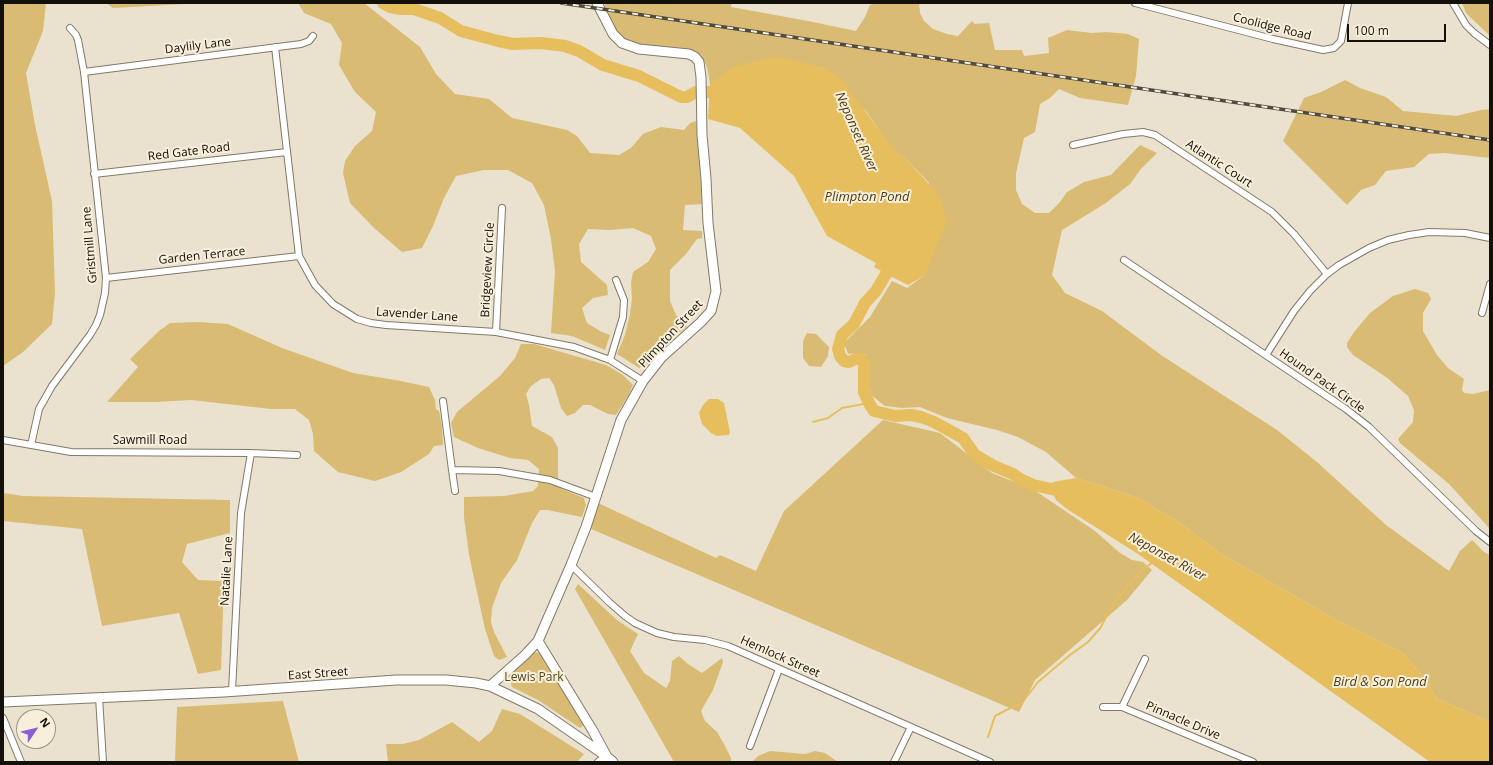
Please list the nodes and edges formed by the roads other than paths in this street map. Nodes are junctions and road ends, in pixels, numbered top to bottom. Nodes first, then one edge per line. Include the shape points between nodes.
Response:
1 (597, 3) edge
2 (1135, 3) edge
3 (1348, 3) edge
4 (1453, 3) edge
5 (70, 28) dead end
6 (312, 36) dead end
7 (1490, 45) edge
8 (274, 47) junction
9 (84, 72) junction
10 (1073, 145) dead end
11 (287, 152) junction
12 (94, 174) junction
13 (502, 208) dead end
14 (1490, 238) edge
15 (299, 256) junction
16 (1124, 260) dead end
17 (1327, 274) junction
18 (106, 278) junction
19 (616, 280) dead end
20 (1490, 284) edge
21 (1482, 313) dead end
22 (496, 332) junction
23 (1266, 355) junction
24 (610, 360) junction
25 (644, 381) junction
26 (443, 401) dead end
27 (3, 440) edge
28 (31, 444) junction
29 (251, 452) junction
30 (297, 455) dead end
31 (452, 470) junction
32 (455, 491) dead end
33 (596, 497) junction
34 (1490, 542) edge
35 (571, 564) junction
36 (538, 641) junction
37 (1146, 659) dead end
38 (779, 669) junction
39 (490, 686) junction
40 (232, 691) junction
41 (99, 698) junction
42 (3, 702) edge
43 (1103, 707) dead end
44 (1122, 707) junction
45 (3, 718) edge
46 (911, 727) junction
47 (750, 746) dead end
48 (609, 759) edge
49 (21, 762) edge
50 (103, 762) edge
51 (598, 762) edge
52 (894, 762) edge
53 (990, 762) edge
54 (1253, 762) edge

1 - 25 street, Plimpton Street via 612,34 622,43 639,49 689,54 699,62 700,69 715,301 711,312 661,358
2 - 3 street, Coolidge Road via 1323,50 1334,48 1342,41
4 - 7 street via 1466,25
5 - 9 street, Gristmill Lane via 78,40
6 - 8 street, Daylily Lane via 309,41 301,44
8 - 9 street, Daylily Lane
8 - 11 street, Lavender Lane
9 - 12 street, Gristmill Lane
10 - 17 street, Atlantic Court via 1123,134 1143,132 1155,135 1272,212
11 - 12 street, Red Gate Road
11 - 15 street, Lavender Lane
12 - 18 street, Gristmill Lane
13 - 22 street, Bridgeview Circle
14 - 17 street via 1447,232 1409,235 1369,248
15 - 18 street, Garden Terrace
15 - 22 street, Lavender Lane via 315,285 324,295 357,319 386,325
16 - 23 street, Hound Pack Circle
17 - 23 street via 1294,311
18 - 28 street, Gristmill Lane via 100,315 90,335 46,397 36,420
19 - 24 street via 624,300 623,317
20 - 21 street
22 - 24 street, Lavender Lane via 574,347
23 - 34 street, Hound Pack Circle via 1357,417
24 - 25 street, Lavender Lane
25 - 33 street, Plimpton Street via 621,420
26 - 31 street
27 - 28 street, Sawmill Road
28 - 29 street, Sawmill Road via 71,452
29 - 30 street, Sawmill Road
29 - 40 street, Natalie Lane via 241,514
31 - 32 street
31 - 33 street via 499,471 546,480
33 - 35 street, Plimpton Street
35 - 36 street, Plimpton Street
35 - 38 street, Hemlock Street via 610,603 635,623 657,633 728,646
36 - 39 street, Plimpton Street
36 - 48 street
37 - 44 street
38 - 46 street, Hemlock Street
38 - 47 street
39 - 40 street, East Street via 446,680 396,680
39 - 48 street, East Street via 538,709
40 - 41 street, East Street
41 - 42 street, East Street
41 - 50 street
43 - 44 street, Pinnacle Drive
44 - 54 street, Pinnacle Drive
45 - 49 street
46 - 52 street
46 - 53 street, Hemlock Street
48 - 51 street

